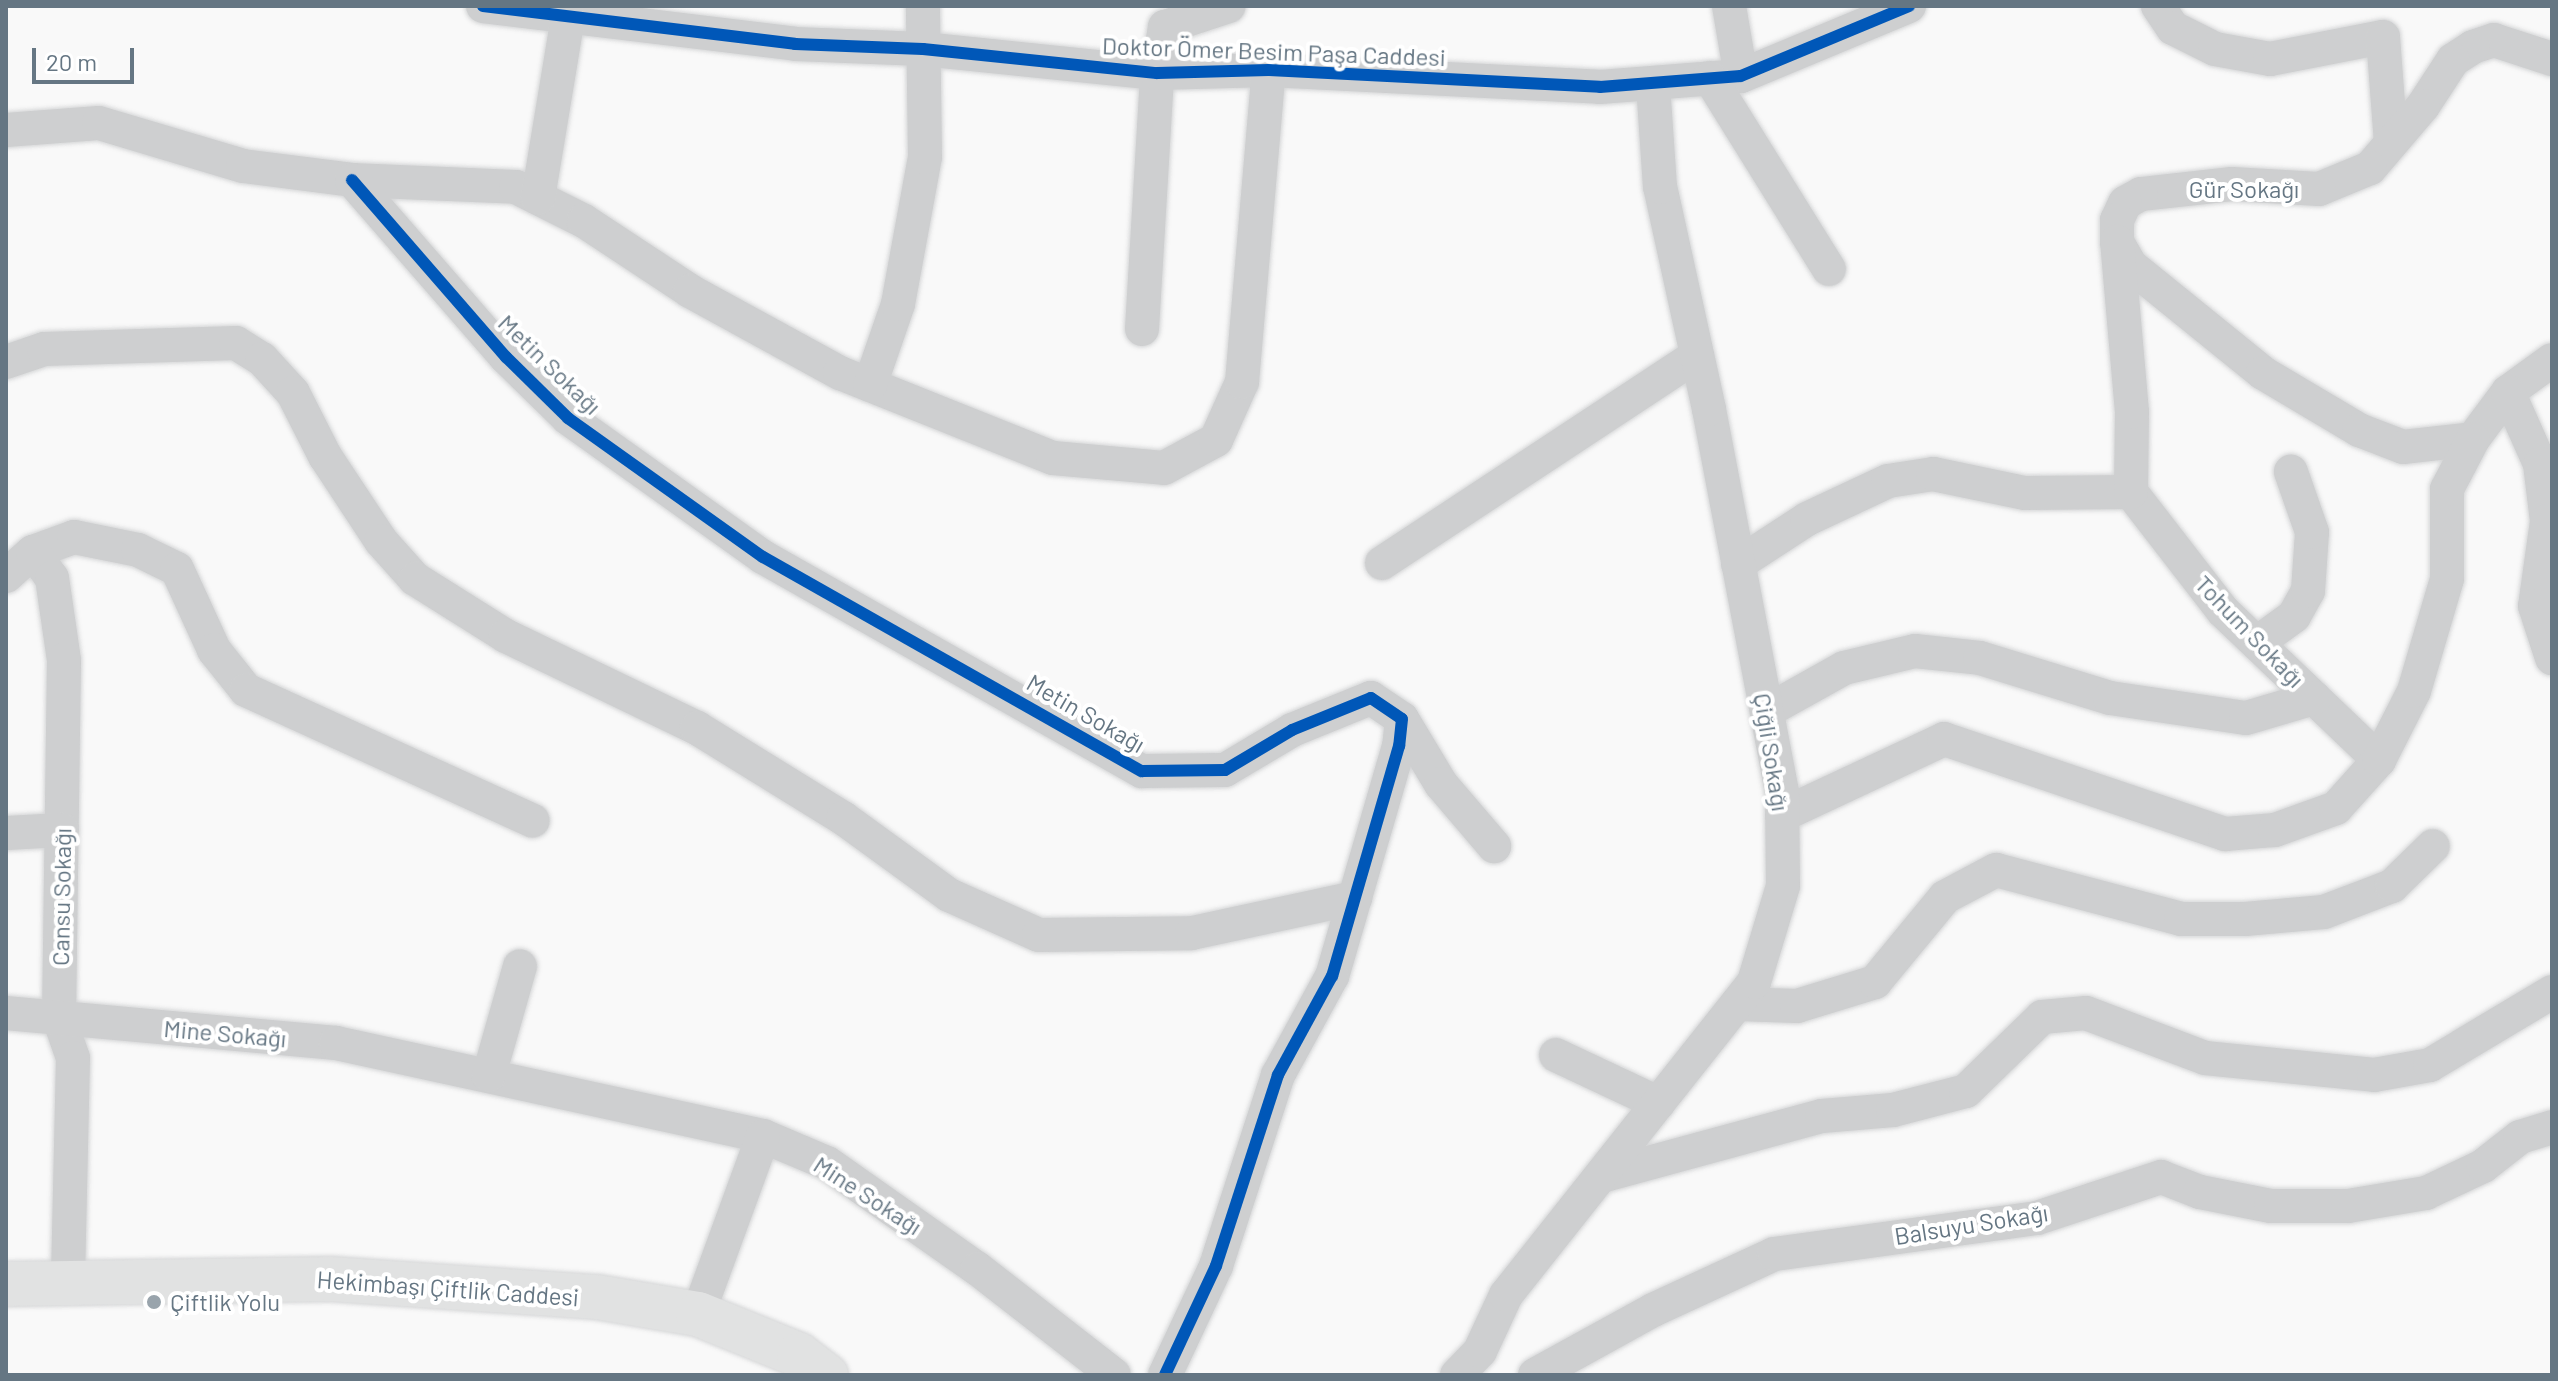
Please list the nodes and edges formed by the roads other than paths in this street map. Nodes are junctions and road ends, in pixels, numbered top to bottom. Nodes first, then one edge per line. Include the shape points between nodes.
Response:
1 (483, 6) edge
2 (923, 6) edge
3 (1229, 6) edge
4 (1729, 6) edge
5 (1909, 6) edge
6 (555, 12) edge
7 (1166, 16) edge
8 (2166, 17) edge
9 (923, 49) junction
10 (2552, 59) edge
11 (1269, 70) junction
12 (1157, 73) junction
13 (1726, 77) junction
14 (1653, 83) junction
15 (6, 130) edge
16 (2391, 143) junction
17 (352, 180) junction
18 (538, 198) junction
19 (2117, 242) junction
20 (1829, 269) dead end
21 (1142, 329) dead end
22 (1697, 355) junction
23 (2552, 360) edge
24 (6, 362) edge
25 (870, 385) junction
26 (2508, 392) junction
27 (2473, 439) junction
28 (2291, 472) dead end
29 (2131, 492) junction
30 (33, 552) junction
31 (1382, 563) dead end
32 (1738, 564) junction
33 (6, 576) edge
34 (2257, 643) junction
35 (2552, 658) edge
36 (2314, 698) junction
37 (1767, 711) junction
38 (1402, 719) junction
39 (2379, 760) junction
40 (1782, 815) junction
41 (533, 821) dead end
42 (62, 830) junction
43 (6, 833) edge
44 (1494, 846) dead end
45 (2433, 846) dead end
46 (1355, 898) junction
47 (520, 966) dead end
48 (2552, 992) edge
49 (1737, 1004) junction
50 (6, 1013) edge
51 (59, 1018) junction
52 (1556, 1055) dead end
53 (489, 1075) junction
54 (1658, 1103) junction
55 (2552, 1127) edge
56 (763, 1136) junction
57 (1601, 1176) junction
58 (68, 1283) junction
59 (6, 1284) edge
60 (698, 1314) junction
61 (826, 1375) edge
62 (1114, 1375) edge
63 (1165, 1375) edge
64 (1457, 1375) edge
65 (1535, 1375) edge

1 - 6 street, Doktor Ömer Besim Paşa Caddesi
2 - 9 street
3 - 7 street
4 - 13 street
5 - 13 street, Doktor Ömer Besim Paşa Caddesi
6 - 9 street, Doktor Ömer Besim Paşa Caddesi via 795,44
6 - 18 street
7 - 12 street
8 - 16 street via 2215,49 2270,59 2383,37
9 - 12 street, Doktor Ömer Besim Paşa Caddesi
9 - 25 street via 925,157 898,304
10 - 16 street, Gür Sokağı via 2494,40 2473,47 2453,60
11 - 12 street, Doktor Ömer Besim Paşa Caddesi
11 - 14 street, Doktor Ömer Besim Paşa Caddesi via 1600,87
11 - 25 street via 1242,382 1216,440 1164,468 1053,458
12 - 21 street
13 - 14 street, Doktor Ömer Besim Paşa Caddesi
13 - 20 street
14 - 22 street, Çiğli Sokağı via 1660,187
15 - 17 street via 14,125 99,123 243,166
16 - 19 street, Gür Sokağı via 2370,168 2319,189 2232,184 2141,194 2121,211
17 - 18 street via 516,187
17 - 38 street, Metin Sokağı via 506,357 568,418 763,557 1142,771 1225,770 1292,730 1371,698
18 - 25 street via 584,221 690,291
19 - 27 street via 2131,266 2263,373 2359,430 2403,447
19 - 29 street via 2132,412
22 - 31 street
22 - 32 street, Çiğli Sokağı
23 - 26 street
24 - 46 street via 44,349 236,343 262,359 293,393 325,456 381,541 415,579 506,636 697,728 843,818 949,895 1039,935 1192,933
26 - 27 street
26 - 35 street via 2540,464 2547,521 2535,606
27 - 39 street via 2447,489 2443,593 2414,691
28 - 34 street via 2312,532 2308,591 2294,616
29 - 32 street via 2025,493 1933,474 1888,481 1807,519
29 - 34 street, Tohum Sokağı via 2223,611
30 - 33 street
30 - 41 street via 74,537 138,550 177,569 214,650 246,690
30 - 42 street, Cansu Sokağı via 52,578 64,660
32 - 37 street, Çiğli Sokağı
34 - 36 street, Tohum Sokağı
36 - 37 street via 2246,718 2110,698 1980,658 1915,651 1844,668
36 - 39 street, Tohum Sokağı
37 - 40 street, Çiğli Sokağı
38 - 44 street, Metin Sokağı via 1441,784
38 - 46 street
39 - 40 street via 2336,808 2275,830 2225,834 1944,739
40 - 49 street, Çiğli Sokağı via 1783,886 1754,982
42 - 43 street
42 - 51 street, Cansu Sokağı
45 - 49 street via 2392,886 2338,907 2245,919 2181,919 1996,870 1945,897 1875,982 1797,1006
46 - 63 street via 1332,976 1278,1075 1216,1266
47 - 53 street
48 - 57 street via 2430,1065 2374,1075 2205,1058 2086,1013 2042,1017 1966,1091 1893,1110 1822,1116
49 - 54 street, Çiğli Sokağı
50 - 51 street, Mine Sokağı
51 - 53 street, Mine Sokağı via 336,1043
51 - 58 street, Cansu Sokağı via 73,1058
52 - 54 street
53 - 56 street, Mine Sokağı
54 - 57 street, Çiğli Sokağı
55 - 65 street, Balsuyu Sokağı via 2520,1137 2483,1166 2426,1193 2348,1206 2271,1206 2200,1192 2161,1177 2037,1218 1774,1254 1653,1310
56 - 60 street
56 - 62 street, Mine Sokağı via 827,1163 978,1269
57 - 64 street, Çiğli Sokağı via 1506,1295 1480,1351
58 - 59 main road, Hekimbaşı Çiftlik Caddesi
58 - 60 main road, Hekimbaşı Çiftlik Caddesi via 331,1279 597,1297
60 - 61 main road, Hekimbaşı Çiftlik Caddesi via 799,1355

